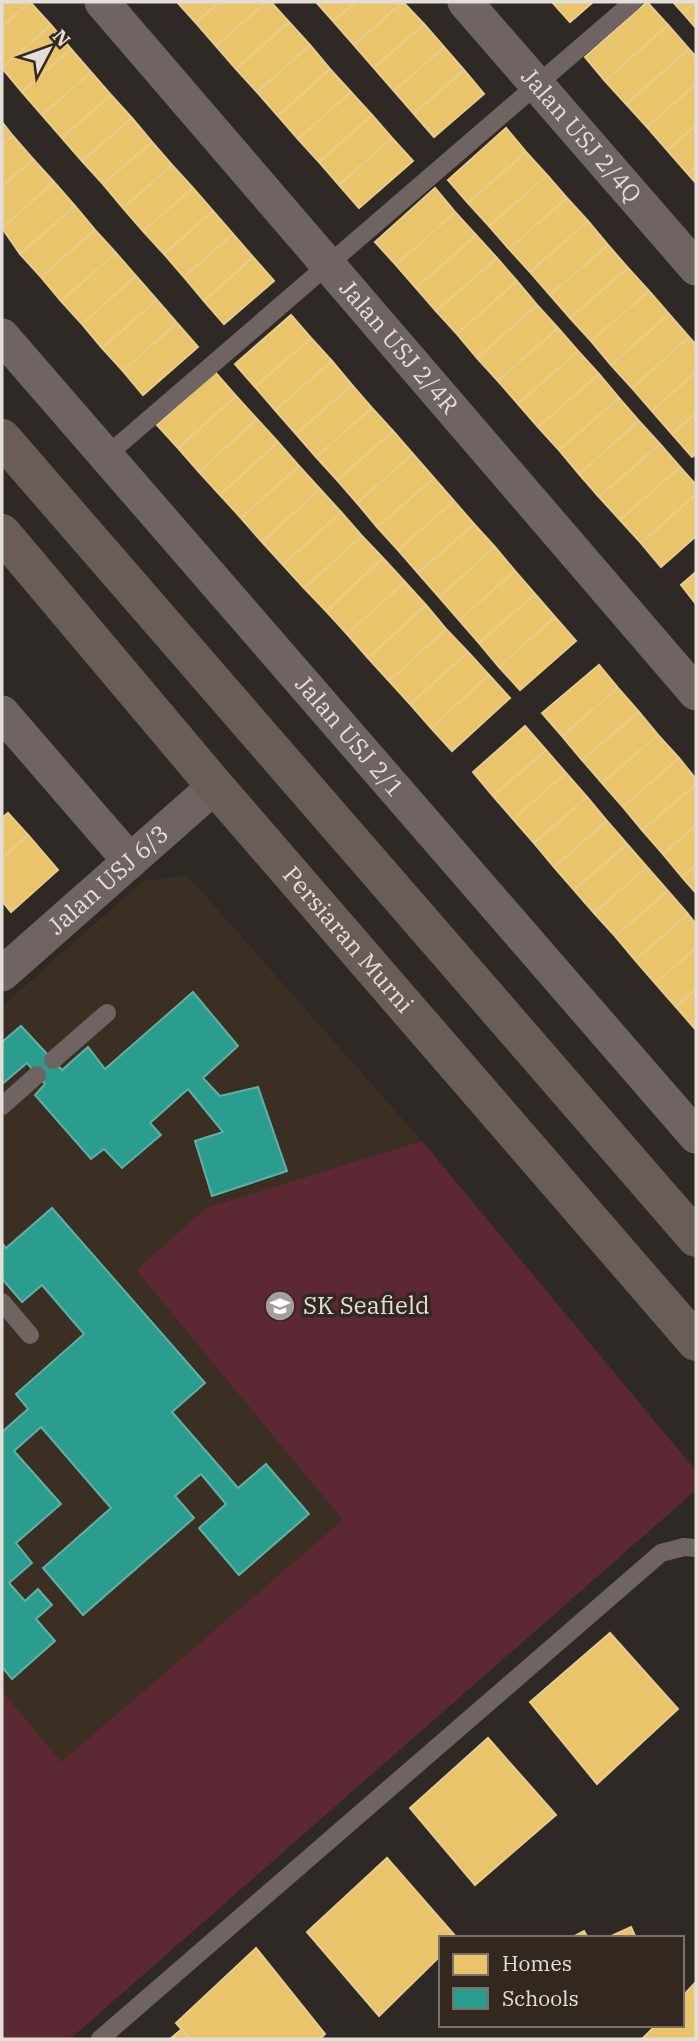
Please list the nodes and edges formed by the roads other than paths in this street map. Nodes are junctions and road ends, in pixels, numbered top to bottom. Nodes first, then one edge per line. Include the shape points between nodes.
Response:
1 (103, 2) edge
2 (465, 2) edge
3 (633, 2) edge
4 (537, 85) junction
5 (328, 265) junction
6 (696, 268) edge
7 (2, 336) edge
8 (2, 438) edge
9 (106, 456) junction
10 (2, 533) edge
11 (696, 693) edge
12 (2, 713) edge
13 (215, 786) junction
14 (130, 861) junction
15 (2, 974) edge
16 (107, 1013) dead end
17 (53, 1060) dead end
18 (37, 1075) dead end
19 (2, 1106) edge
20 (692, 1124) edge
21 (696, 1238) edge
22 (2, 1302) edge
23 (30, 1335) dead end
24 (696, 1342) edge
25 (696, 1548) edge
26 (100, 2039) edge

1 - 5 street, Jalan USJ 2/4R
2 - 4 street, Jalan USJ 2/4Q
3 - 4 lane
4 - 5 lane
4 - 6 street, Jalan USJ 2/4Q
5 - 9 lane
5 - 11 street, Jalan USJ 2/4R
7 - 9 street, Jalan USJ 2/1
8 - 21 main road
9 - 20 street, Jalan USJ 2/1
10 - 13 main road, Persiaran Murni
12 - 14 street
13 - 14 street, Jalan USJ 6/3
13 - 24 main road, Persiaran Murni
14 - 15 street, Jalan USJ 6/3
16 - 17 lane
18 - 19 lane
22 - 23 lane
25 - 26 lane via 684,1546 661,1553

